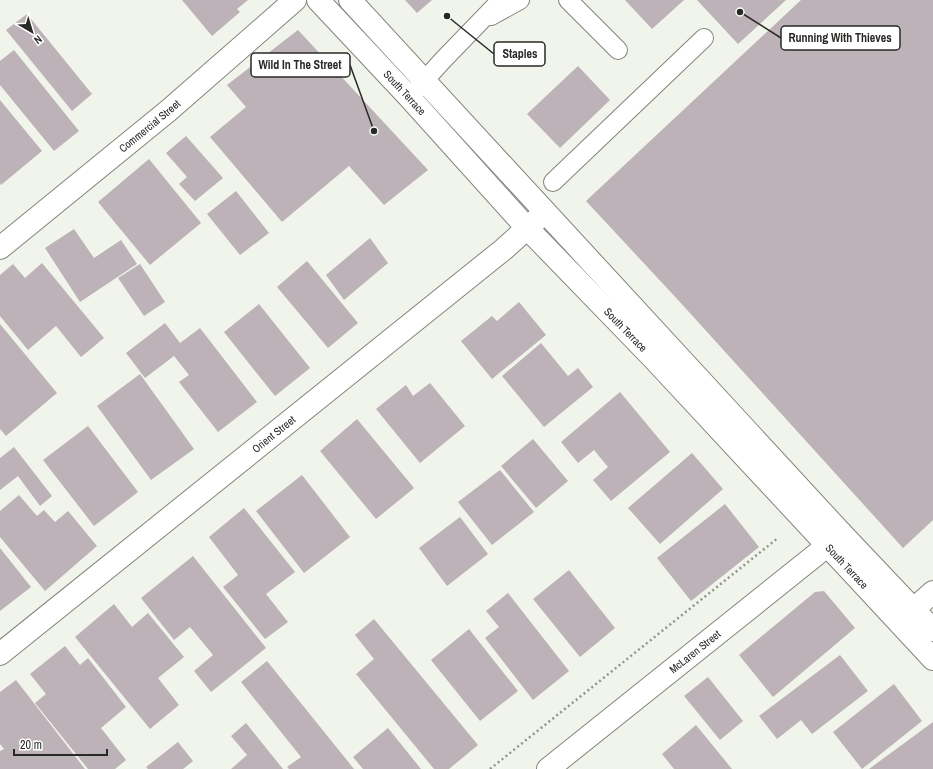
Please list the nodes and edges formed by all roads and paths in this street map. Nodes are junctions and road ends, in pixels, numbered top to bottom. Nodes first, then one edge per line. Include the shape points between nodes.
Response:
1 (295, 0) edge
2 (318, 0) edge
3 (350, 0) edge
4 (501, 0) edge
5 (520, 0) edge
6 (568, 0) edge
7 (479, 22) junction
8 (704, 38) dead end
9 (618, 50) dead end
10 (424, 81) junction
11 (409, 97) junction
12 (553, 182) dead end
13 (545, 212) junction
14 (527, 228) junction
15 (0, 248) edge
16 (778, 538) dead end
17 (835, 540) junction
18 (933, 592) edge
19 (914, 610) junction
20 (933, 630) edge
21 (0, 654) edge
22 (933, 660) edge
23 (490, 769) edge
24 (548, 769) edge

1 - 15 street, Commercial Street via 168,111
2 - 11 street, South Terrace
3 - 10 street, South Terrace
4 - 7 lane
5 - 7 lane
6 - 9 lane
7 - 10 lane
8 - 12 lane
10 - 11 lane
10 - 13 street, South Terrace
11 - 14 street, South Terrace
13 - 14 street, Orient Street
13 - 17 street, South Terrace
14 - 17 street, South Terrace via 652,358
14 - 21 street, Orient Street
16 - 23 path
17 - 19 street, South Terrace
17 - 22 street, South Terrace
17 - 24 street, McLaren Street
18 - 19 street
19 - 20 street, South Terrace

